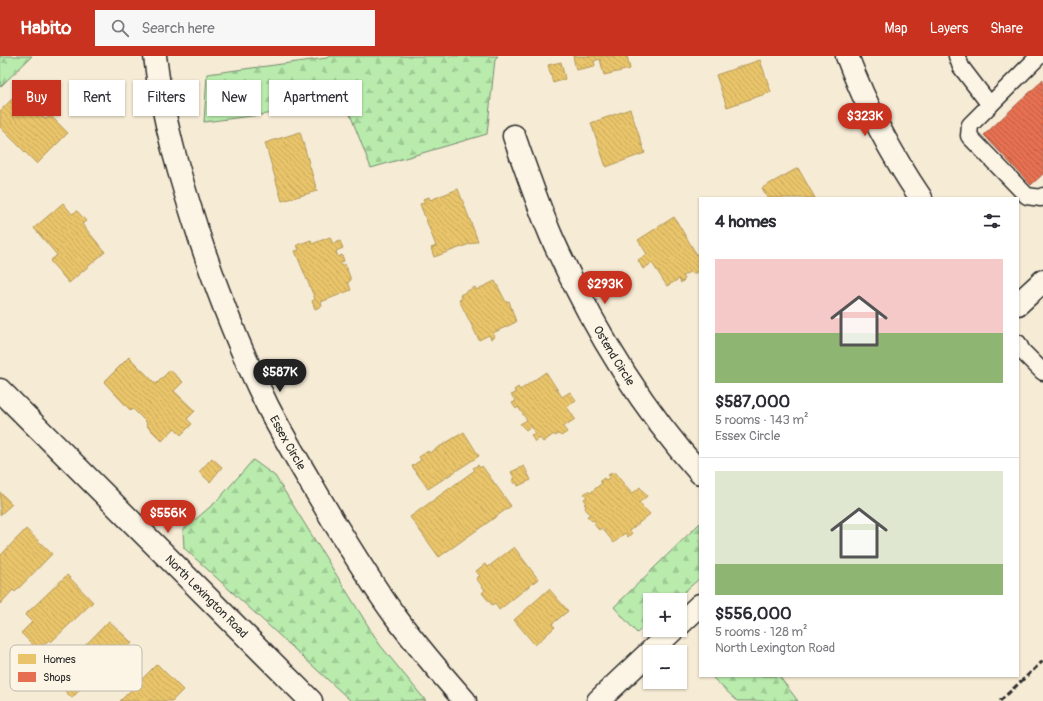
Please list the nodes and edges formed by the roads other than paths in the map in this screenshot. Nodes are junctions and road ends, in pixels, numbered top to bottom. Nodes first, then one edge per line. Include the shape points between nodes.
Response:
1 (155, 56) edge
2 (847, 56) edge
3 (957, 56) edge
4 (1040, 56) edge
5 (990, 105) junction
6 (514, 136) dead end
7 (920, 197) edge
8 (1042, 198) edge
9 (1043, 281) edge
10 (1019, 303) edge
11 (1019, 345) edge
12 (1043, 372) edge
13 (0, 390) edge
14 (699, 472) edge
15 (699, 606) edge
16 (687, 617) edge
17 (666, 637) edge
18 (311, 701) edge
19 (465, 701) edge
20 (598, 701) edge

1 - 19 street, Essex Circle via 165,115 191,212 224,309 268,406 295,457 363,569 396,618
2 - 7 street via 873,117
3 - 5 lane via 961,67
4 - 5 lane
5 - 8 lane via 970,125 969,136 1027,196
6 - 14 street, Ostend Circle via 552,238 601,333 653,415
9 - 10 street
11 - 12 lane
13 - 18 street, North Lexington Road
15 - 16 street
17 - 20 street

